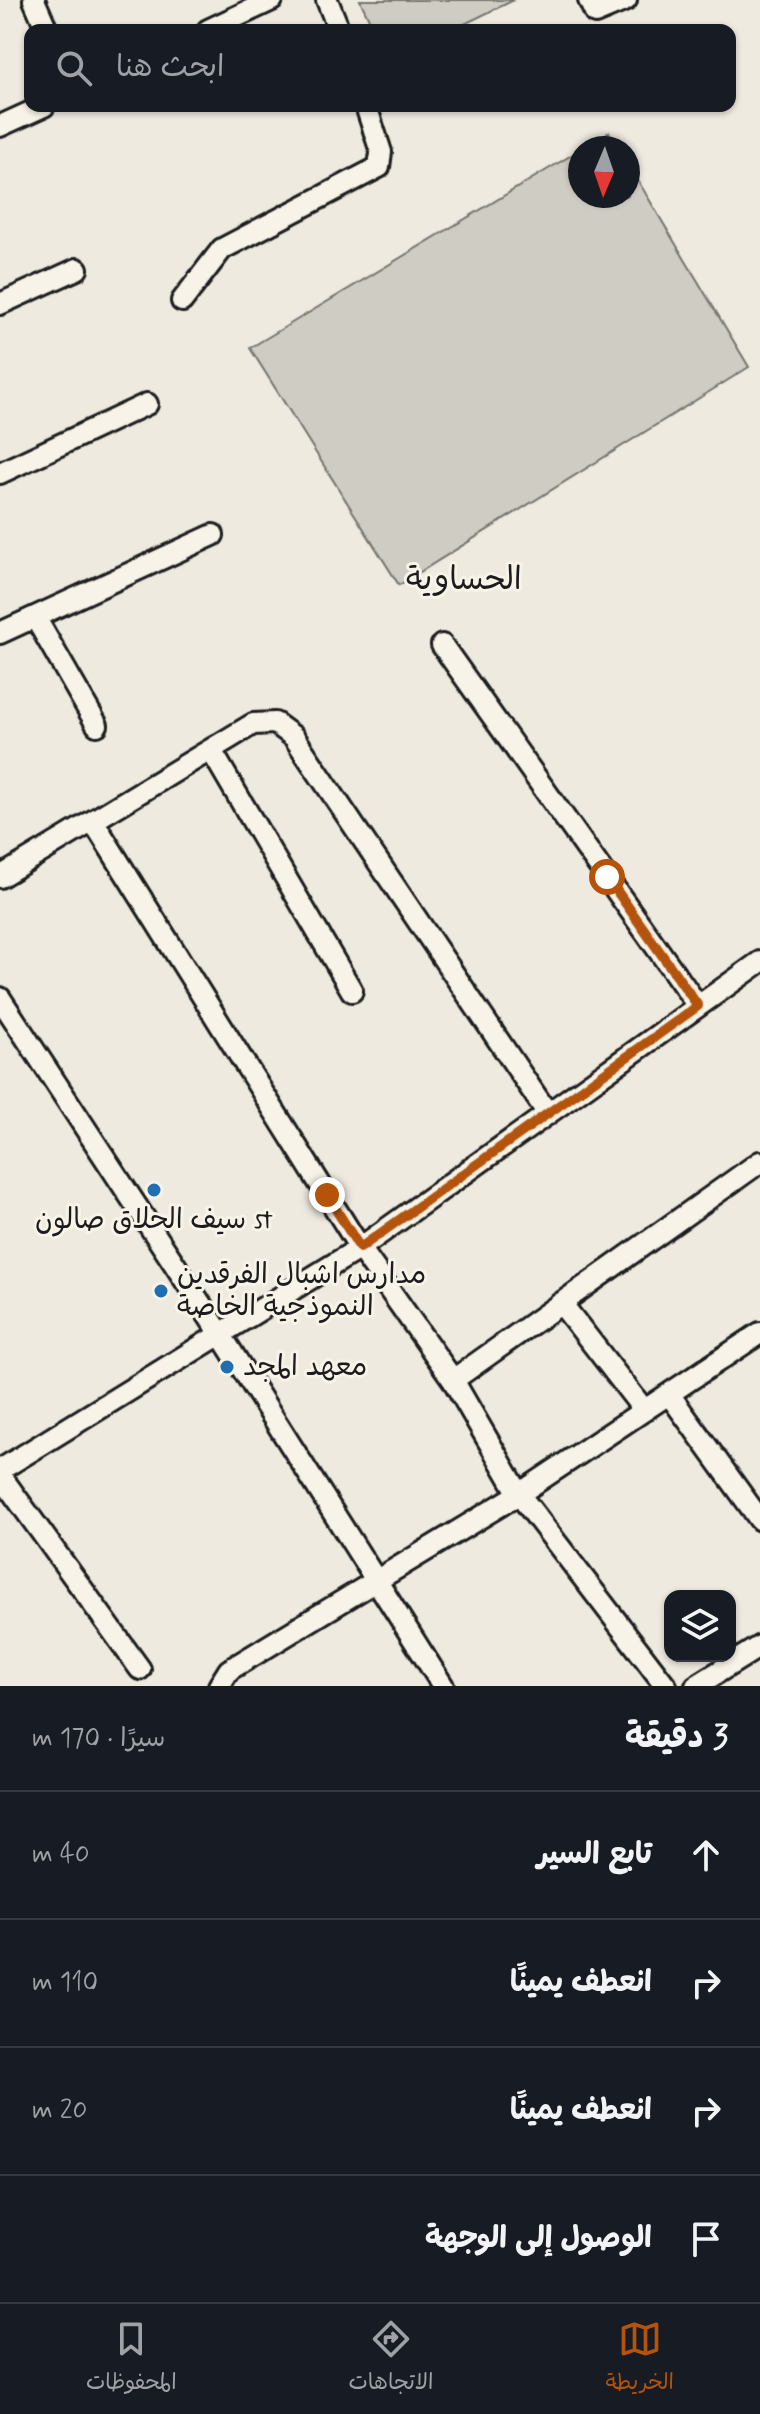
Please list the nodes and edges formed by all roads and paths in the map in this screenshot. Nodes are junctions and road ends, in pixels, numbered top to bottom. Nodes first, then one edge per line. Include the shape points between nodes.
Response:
1 (34, 0) edge
2 (272, 0) edge
3 (327, 0) edge
4 (589, 0) edge
5 (626, 0) edge
6 (44, 24) edge
7 (221, 24) edge
8 (337, 24) edge
9 (31, 112) edge
10 (368, 112) edge
11 (0, 126) edge
12 (77, 269) dead end
13 (182, 301) dead end
14 (0, 304) edge
15 (147, 404) dead end
16 (0, 473) edge
17 (213, 535) dead end
18 (35, 617) junction
19 (0, 633) edge
20 (442, 645) dead end
21 (97, 725) dead end
22 (211, 750) junction
23 (93, 821) junction
24 (0, 877) edge
25 (760, 962) edge
26 (352, 991) dead end
27 (0, 998) edge
28 (698, 1006) junction
29 (548, 1114) junction
30 (760, 1162) edge
31 (360, 1248) junction
32 (561, 1303) junction
33 (219, 1332) junction
34 (760, 1333) edge
35 (453, 1380) junction
36 (669, 1394) junction
37 (644, 1410) junction
38 (0, 1472) edge
39 (519, 1494) junction
40 (760, 1520) edge
41 (377, 1584) junction
42 (760, 1646) edge
43 (140, 1669) dead end
44 (219, 1686) edge
45 (443, 1686) edge
46 (666, 1686) edge
47 (696, 1686) edge

1 - 6 street
2 - 7 street
3 - 8 street
4 - 5 street via 595,13
9 - 11 street
10 - 13 street via 381,152 379,167 222,249
12 - 14 street
15 - 16 street
17 - 18 street
18 - 19 street
18 - 21 street
20 - 28 street
22 - 23 street
22 - 26 street
22 - 29 street via 253,724 275,723 294,737
23 - 24 street
23 - 31 street
25 - 28 street
27 - 33 street
28 - 29 street
29 - 31 street
30 - 32 street
31 - 33 street
31 - 35 street
32 - 35 street
32 - 37 street
33 - 38 street
33 - 41 street
34 - 36 street
35 - 39 street
36 - 37 street
36 - 40 street
37 - 39 street
38 - 43 street
39 - 41 street
39 - 46 street
41 - 44 street via 229,1670
41 - 45 street
42 - 47 street

